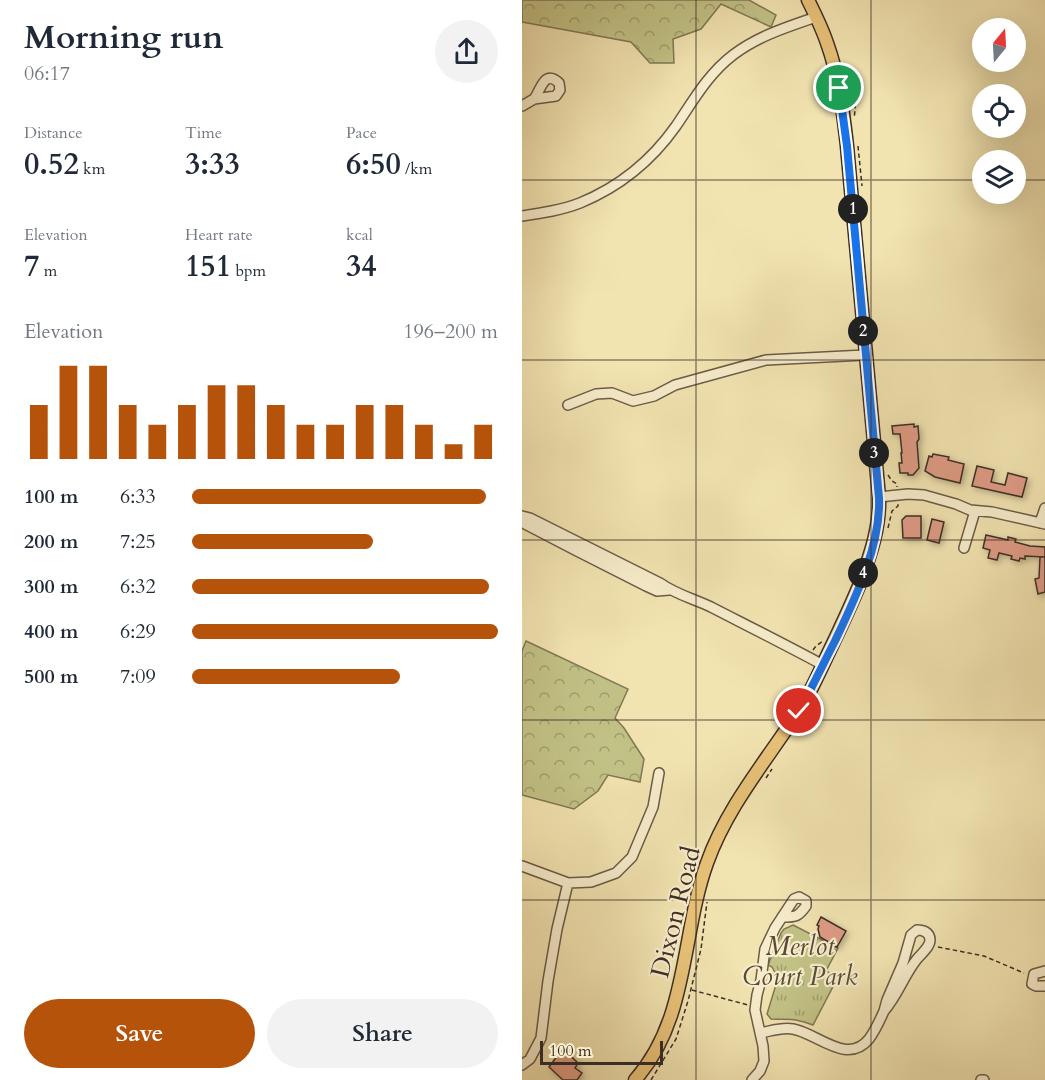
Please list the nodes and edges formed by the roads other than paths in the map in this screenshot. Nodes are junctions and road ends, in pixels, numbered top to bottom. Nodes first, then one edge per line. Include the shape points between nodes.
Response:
1 (808, 0) edge
2 (816, 17) junction
3 (534, 99) dead end
4 (522, 106) edge
5 (522, 216) edge
6 (865, 355) junction
7 (568, 405) dead end
8 (879, 498) junction
9 (1045, 508) edge
10 (975, 511) junction
11 (522, 517) edge
12 (1043, 523) edge
13 (964, 548) dead end
14 (823, 665) junction
15 (659, 773) dead end
16 (522, 866) edge
17 (568, 883) junction
18 (782, 917) dead end
19 (1045, 971) edge
20 (1045, 986) edge
21 (884, 1011) junction
22 (760, 1033) junction
23 (522, 1065) edge
24 (635, 1080) edge
25 (752, 1080) edge

1 - 2 main road, Dixon Road
2 - 5 street via 758,38 732,55 713,73 675,128 633,173 580,203
2 - 6 main road, Dixon Road via 831,57 843,108
3 - 4 street
6 - 7 street via 766,360 675,385 654,396 633,400 612,393 596,394
6 - 8 main road, Dixon Road
8 - 10 street via 924,495
8 - 14 main road, Dixon Road via 878,526 871,552
9 - 12 street
10 - 12 street
10 - 13 street
11 - 14 street
14 - 24 main road, Dixon Road via 799,711 741,796 715,843 697,898 674,1007 656,1052
15 - 17 street via 653,807 632,857 616,873 591,882
16 - 17 street
17 - 23 street via 541,1038 530,1059
18 - 22 street via 765,949 756,995
19 - 20 street via 1034,974 1032,979 1032,984
21 - 21 street via 911,935 917,930 924,931 929,935 929,945
21 - 22 street via 867,1041 849,1050 794,1029
22 - 25 street via 764,1061

